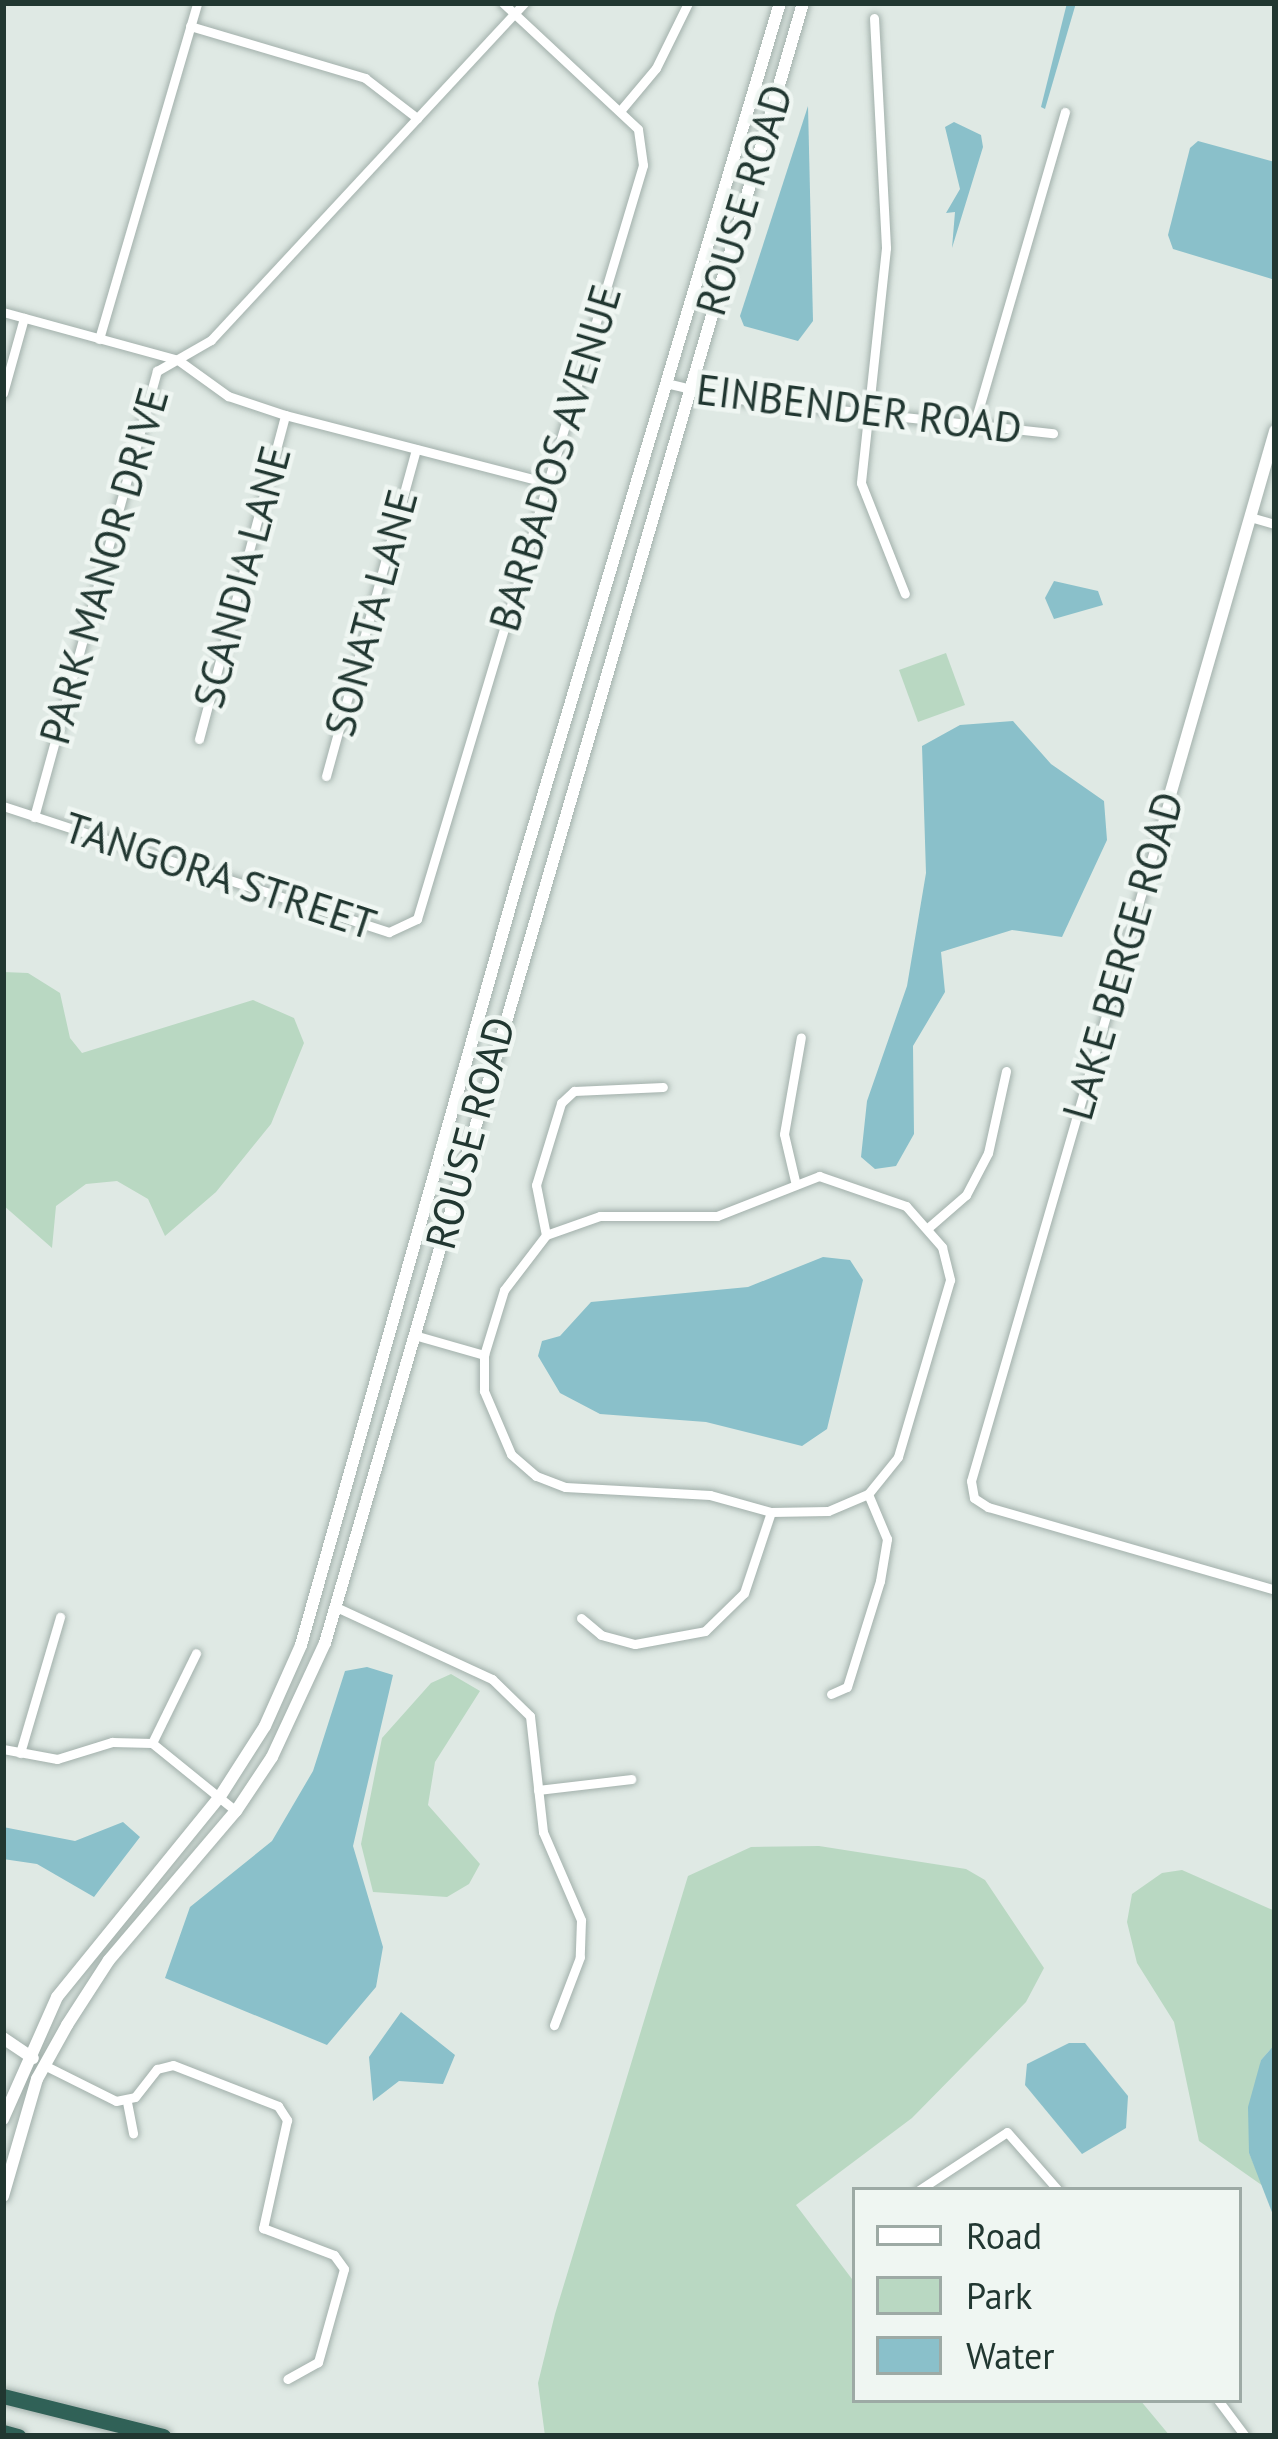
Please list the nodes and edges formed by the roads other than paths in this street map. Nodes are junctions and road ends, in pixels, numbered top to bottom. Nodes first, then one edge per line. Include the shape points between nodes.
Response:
1 (197, 3) edge
2 (503, 3) edge
3 (524, 3) edge
4 (688, 3) edge
5 (780, 3) edge
6 (803, 3) edge
7 (515, 14) junction
8 (874, 18) dead end
9 (190, 26) junction
10 (620, 111) junction
11 (1065, 112) dead end
12 (417, 118) junction
13 (3, 312) edge
14 (24, 318) junction
15 (99, 339) junction
16 (178, 360) junction
17 (666, 383) junction
18 (688, 388) junction
19 (3, 393) edge
20 (867, 413) junction
21 (285, 416) junction
22 (974, 425) junction
23 (1275, 431) edge
24 (1053, 433) dead end
25 (416, 449) junction
26 (548, 483) junction
27 (1250, 517) junction
28 (1275, 524) edge
29 (905, 595) dead end
30 (199, 739) dead end
31 (326, 776) dead end
32 (1170, 795) joint
33 (3, 806) edge
34 (34, 817) junction
35 (406, 930) joint
36 (801, 1037) dead end
37 (1006, 1071) dead end
38 (663, 1087) dead end
39 (795, 1181) junction
40 (929, 1227) junction
41 (546, 1235) junction
42 (414, 1335) junction
43 (484, 1355) junction
44 (868, 1494) junction
45 (771, 1512) junction
46 (1275, 1590) edge
47 (335, 1607) junction
48 (60, 1617) dead end
49 (581, 1618) dead end
50 (196, 1653) dead end
51 (831, 1694) dead end
52 (152, 1743) junction
53 (3, 1750) edge
54 (20, 1753) junction
55 (632, 1779) dead end
56 (538, 1790) junction
57 (219, 1798) junction
58 (236, 1811) junction
59 (554, 2025) dead end
60 (3, 2038) edge
61 (27, 2054) junction
62 (44, 2065) junction
63 (127, 2102) junction
64 (3, 2119) edge
65 (133, 2133) dead end
66 (924, 2187) edge
67 (1055, 2187) edge
68 (3, 2195) edge
69 (287, 2378) dead end
70 (3, 2396) edge
71 (1220, 2403) edge
72 (3, 2432) edge
73 (18, 2436) edge
74 (163, 2436) edge
75 (1246, 2436) edge

1 - 9 street
2 - 7 street
3 - 7 street, PARK MANOR DRIVE
4 - 10 street via 656,68
5 - 17 street, ROUSE ROAD
6 - 18 street, ROUSE ROAD
7 - 10 street
7 - 12 street, PARK MANOR DRIVE
8 - 20 street via 886,248
9 - 12 street via 365,78
9 - 15 street
10 - 26 street, BARBADOS AVENUE via 638,129 643,165
11 - 22 street
12 - 16 street, PARK MANOR DRIVE via 211,340
13 - 14 street
14 - 15 street
14 - 19 street
15 - 16 street
16 - 21 street via 228,395
16 - 34 street, PARK MANOR DRIVE via 151,382
17 - 18 street, EINBENDER ROAD
17 - 57 street, ROUSE ROAD via 301,1645 265,1726
18 - 20 street, EINBENDER ROAD
18 - 42 street, ROUSE ROAD
20 - 22 street, EINBENDER ROAD
20 - 29 street via 862,483
21 - 25 street
21 - 30 street, SCANDIA LANE
22 - 24 street, EINBENDER ROAD
23 - 27 street, LAKE BERGE ROAD
25 - 26 street
25 - 31 street, SONATA LANE
26 - 35 street, BARBADOS AVENUE via 418,919
27 - 28 street
27 - 32 street, LAKE BERGE ROAD
32 - 46 street, LAKE BERGE ROAD via 971,1481 974,1498 988,1507
33 - 34 street
34 - 35 street, TANGORA STREET via 389,932
36 - 39 street via 784,1134
37 - 40 street via 988,1153 966,1195
38 - 41 street via 574,1091 561,1103 536,1185
39 - 40 street via 854,1184 906,1206
39 - 41 street via 717,1216 600,1216
40 - 44 street via 950,1280 898,1457
41 - 43 street via 504,1290
42 - 43 street
42 - 47 street, ROUSE ROAD
43 - 45 street via 493,1420 511,1454 536,1476 614,1493 710,1495
44 - 45 street via 828,1511
44 - 51 street via 887,1539 880,1581 847,1687
45 - 49 street via 744,1593 705,1631 634,1644 601,1635
47 - 56 street via 512,1691 530,1716
47 - 58 street, ROUSE ROAD via 302,1699
48 - 54 street
50 - 52 street
52 - 54 street via 112,1742 57,1759
52 - 57 street
53 - 54 street
55 - 56 street
56 - 59 street via 543,1832 581,1920 580,1957
57 - 58 street
57 - 61 street, ROUSE ROAD via 80,1962
58 - 62 street, ROUSE ROAD via 109,1960
60 - 61 street
61 - 62 street
61 - 64 street, ROUSE ROAD
62 - 63 street
62 - 68 street, ROUSE ROAD
63 - 65 street
63 - 69 street via 157,2069 172,2065 278,2105 287,2120 263,2228 334,2255 344,2269 318,2362
66 - 67 street via 1007,2132
70 - 74 highway
71 - 75 street
72 - 73 highway

